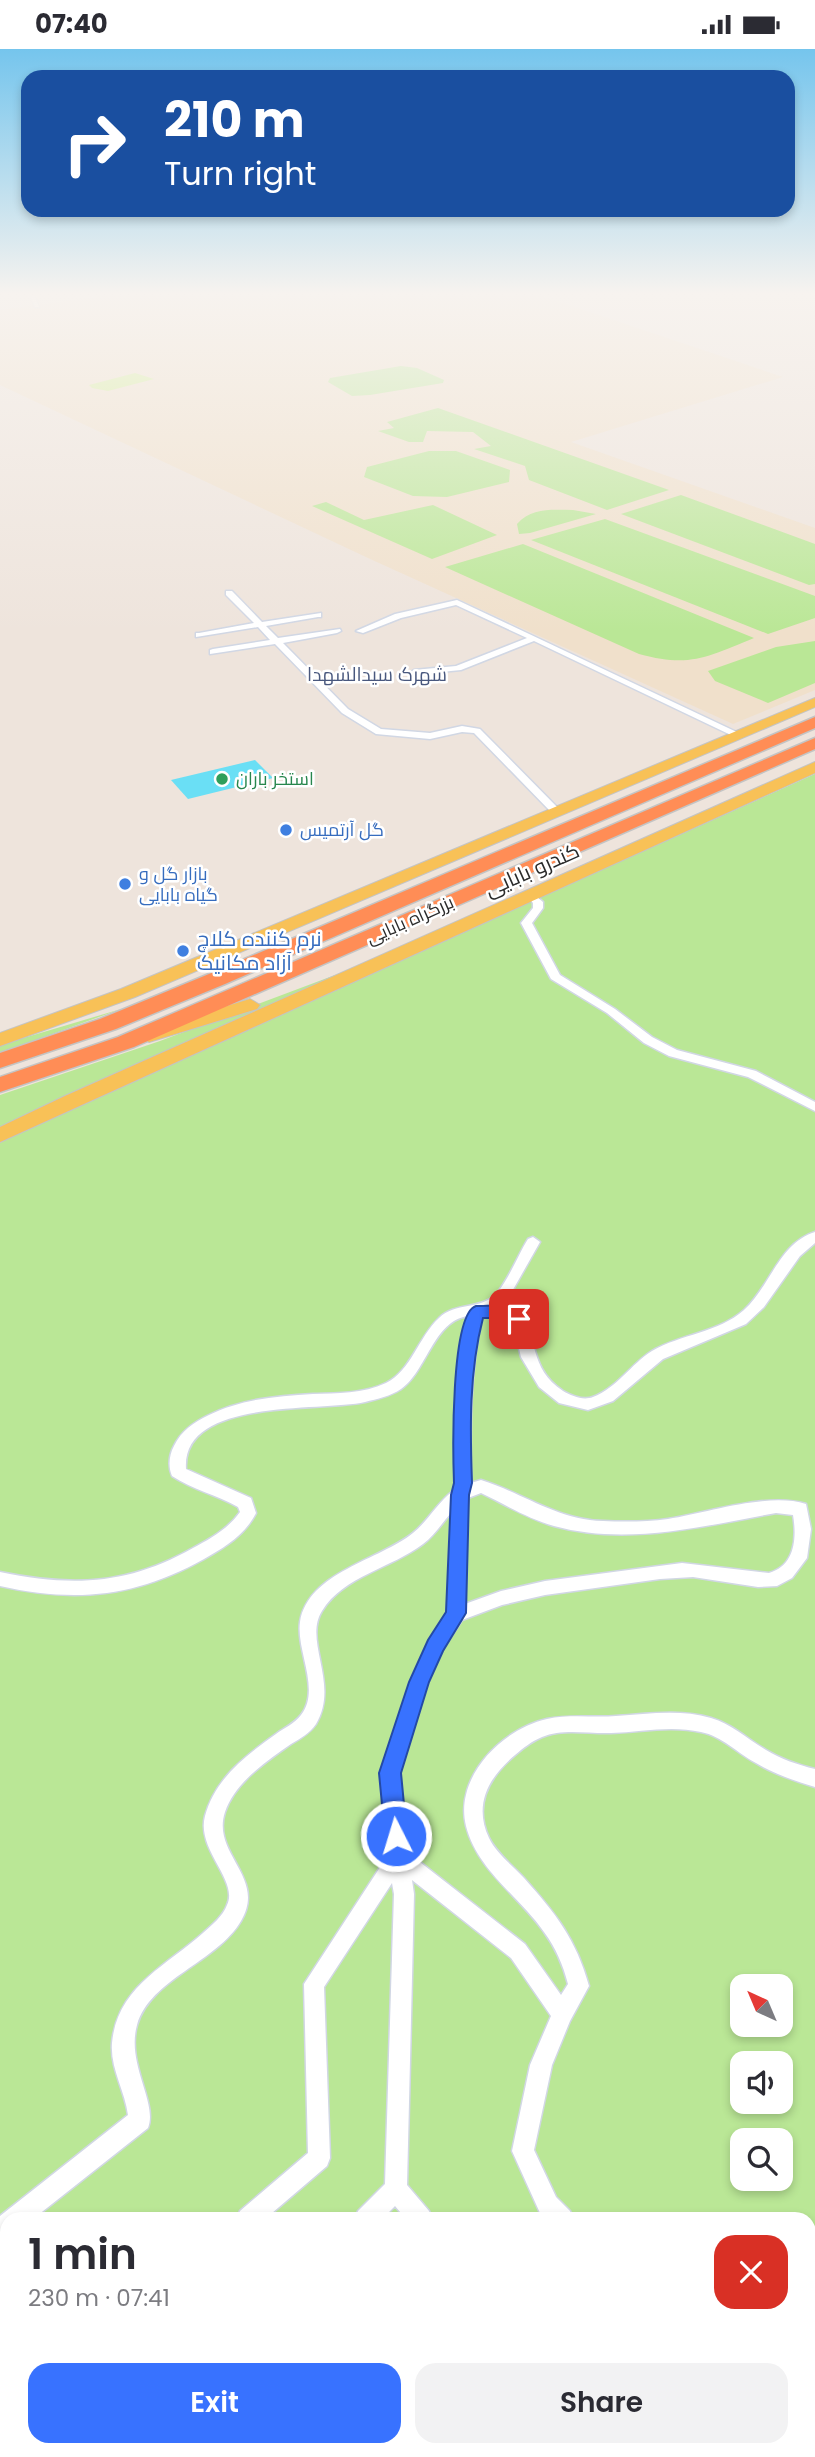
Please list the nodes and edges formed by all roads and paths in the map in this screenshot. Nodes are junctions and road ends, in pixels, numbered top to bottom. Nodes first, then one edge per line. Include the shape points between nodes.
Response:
1 (229, 593) dead end
2 (318, 615) dead end
3 (260, 625) junction
4 (337, 631) dead end
5 (360, 631) dead end
6 (200, 635) dead end
7 (535, 638) junction
8 (276, 642) junction
9 (213, 652) dead end
10 (414, 673) dead end
11 (815, 702) edge
12 (815, 722) edge
13 (738, 735) junction
14 (815, 743) edge
15 (815, 767) edge
16 (556, 811) junction
17 (531, 895) junction
18 (432, 940) junction
19 (217, 979) junction
20 (0, 1040) edge
21 (126, 1042) junction
22 (0, 1061) edge
23 (0, 1085) edge
24 (815, 1107) edge
25 (0, 1135) edge
26 (815, 1237) edge
27 (533, 1242) dead end
28 (476, 1312) junction
29 (460, 1495) junction
30 (0, 1579) edge
31 (456, 1613) junction
32 (815, 1778) edge
33 (398, 1857) junction
34 (562, 2014) junction
35 (396, 2189) junction
36 (24, 2212) edge
37 (256, 2212) edge
38 (373, 2212) edge
39 (415, 2212) edge
40 (555, 2212) edge

1 - 3 street
2 - 3 street
3 - 6 street
3 - 8 street
4 - 8 street
5 - 7 street via 398,615 457,601
7 - 10 street via 458,669
7 - 13 street
8 - 9 street
8 - 16 street via 345,711 379,732 430,736 462,729 477,731
11 - 13 main road, کندرو بابایی
12 - 19 highway, بزرگراه بابایی
13 - 16 main road, کندرو بابایی
14 - 21 highway, بزرگراه بابایی
15 - 17 main road, کندرو بابایی
16 - 20 main road, کندرو بابایی via 117,998
17 - 18 main road, کندرو بابایی
17 - 24 street via 538,908 526,923 555,977 673,1053 752,1074
18 - 21 main road via 229,1013
18 - 25 main road, کندرو بابایی
19 - 20 main road
19 - 22 highway, بزرگراه بابایی via 108,1024
21 - 23 highway, بزرگراه بابایی
26 - 28 street via 792,1254 766,1298 747,1316 672,1346 602,1399 587,1404 571,1402 546,1385 529,1358 513,1312
27 - 28 street via 501,1298
28 - 29 street via 461,1406
28 - 30 street via 449,1316 411,1371 395,1385 366,1396 247,1407 197,1429 176,1457 178,1472 192,1483 246,1503 248,1513 226,1537 192,1558 141,1582 107,1587 27,1586
29 - 31 street
29 - 31 street via 481,1486 555,1520 601,1528 665,1526 776,1506 800,1509 804,1527 803,1545 794,1566 776,1580 681,1570 515,1596
29 - 36 street via 417,1540 351,1574 310,1616 307,1635 316,1685 310,1717 229,1786 216,1808 212,1825 215,1845 239,1883 234,1913 137,1999 125,2028 126,2071 139,2100 140,2120
31 - 33 street via 419,1682 390,1773
32 - 34 street via 791,1771 730,1734 697,1722 554,1725 526,1735 500,1756 477,1784 473,1819 481,1843 555,1926 566,1945 579,1986
33 - 34 street via 518,1951
33 - 35 street via 404,1894
33 - 37 street via 314,1983 319,2158
34 - 40 street via 541,2065 523,2151
35 - 38 street
35 - 39 street

